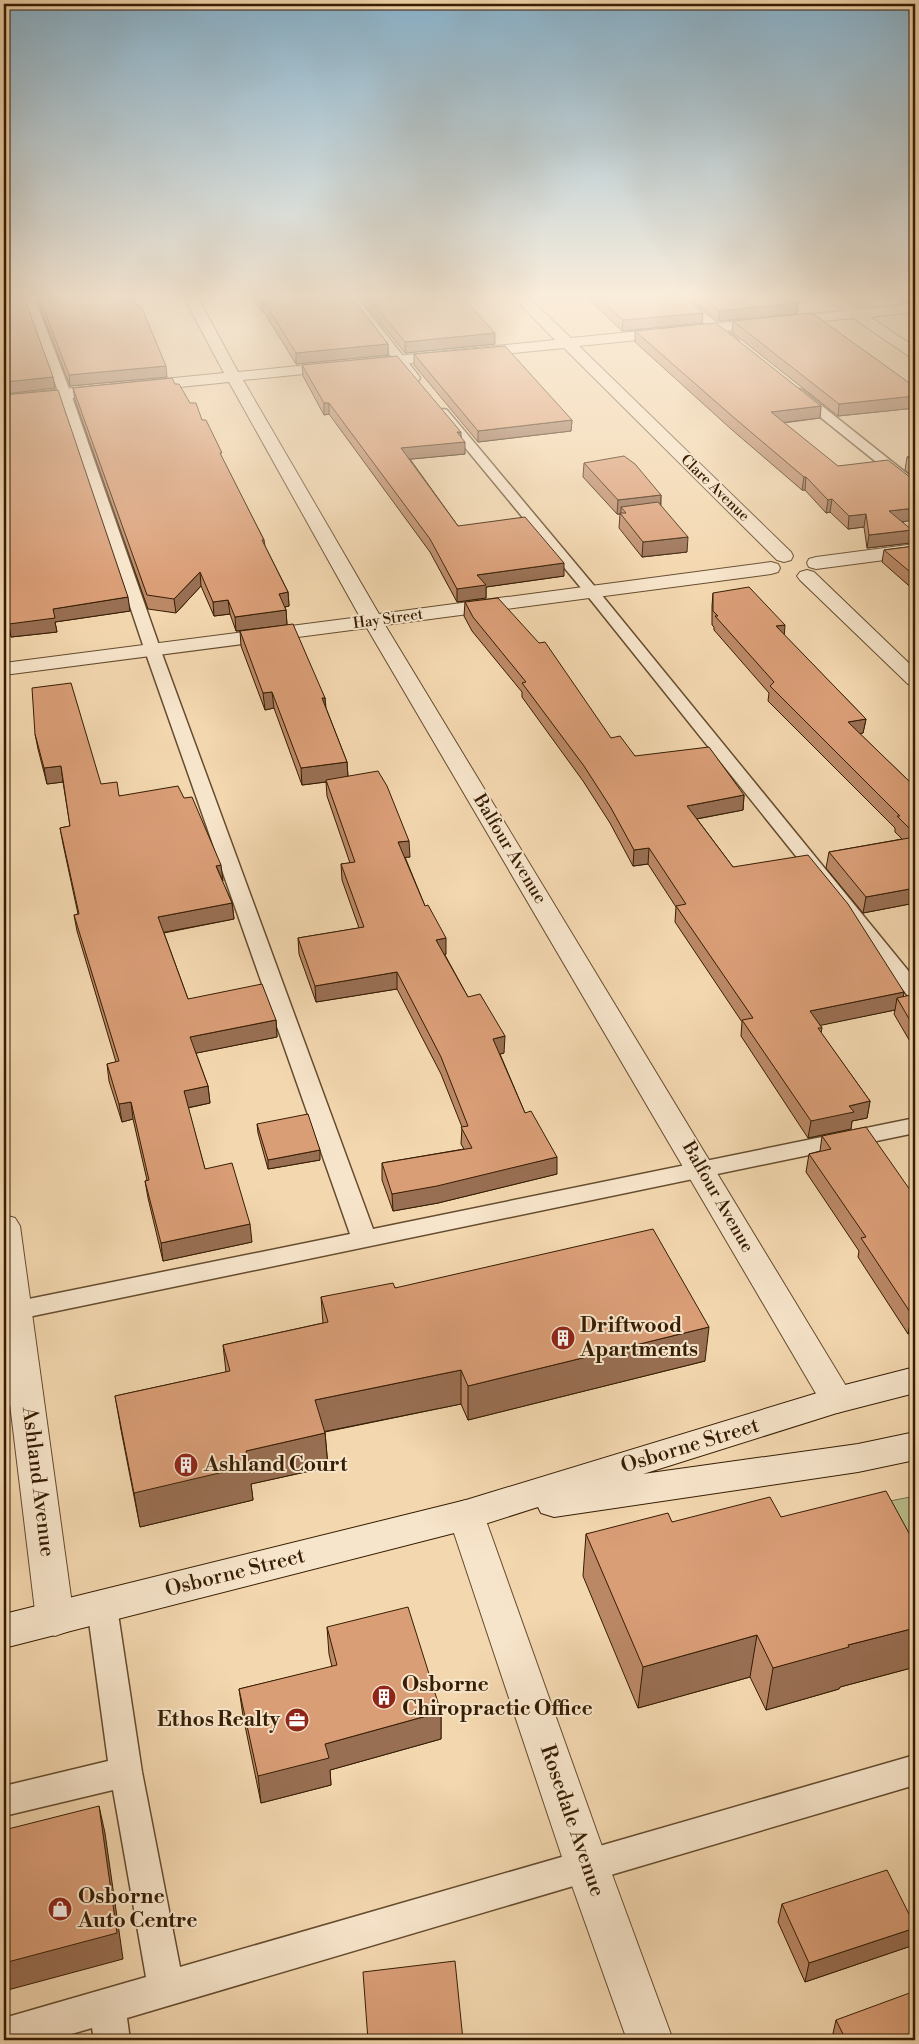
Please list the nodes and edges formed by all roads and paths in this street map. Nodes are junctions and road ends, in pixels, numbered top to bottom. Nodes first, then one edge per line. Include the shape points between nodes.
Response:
1 (63, 389) edge
2 (108, 389) edge
3 (240, 389) edge
4 (613, 389) edge
5 (795, 389) edge
6 (65, 394) junction
7 (4, 400) edge
8 (436, 404) edge
9 (915, 486) edge
10 (915, 550) edge
11 (793, 569) junction
12 (591, 591) junction
13 (372, 621) junction
14 (153, 651) junction
15 (4, 669) edge
16 (915, 680) edge
17 (915, 992) edge
18 (915, 1126) edge
19 (703, 1171) junction
20 (4, 1226) edge
21 (364, 1239) junction
22 (10, 1311) edge
23 (915, 1380) edge
24 (837, 1400) junction
25 (915, 1446) edge
26 (466, 1515) junction
27 (102, 1607) junction
28 (55, 1619) junction
29 (4, 1631) edge
30 (915, 1770) edge
31 (126, 1772) junction
32 (4, 1801) edge
33 (587, 1866) junction
34 (166, 1988) junction
35 (107, 2006) junction
36 (4, 2036) edge
37 (112, 2040) edge
38 (650, 2040) edge

1 - 6 lane
2 - 6 street
3 - 13 street, Balfour Avenue
4 - 11 street, Clare Avenue
5 - 9 lane
6 - 7 street
6 - 14 lane
8 - 12 lane
10 - 11 street, Hay Street
11 - 12 street, Hay Street
11 - 16 street, Clare Avenue
12 - 13 street, Hay Street
12 - 17 lane
13 - 14 street, Hay Street
13 - 19 street, Balfour Avenue
14 - 15 street, Hay Street
14 - 21 lane
18 - 19 lane
19 - 21 lane
19 - 24 street, Balfour Avenue
20 - 22 street, Ashland Avenue
21 - 22 lane
22 - 28 street, Ashland Avenue
23 - 24 street, Osborne Street
24 - 26 street, Osborne Street
25 - 26 street, Osborne Street via 848,1459
26 - 27 street, Osborne Street
26 - 33 street, Rosedale Avenue
27 - 28 street, Osborne Street
27 - 31 lane
28 - 29 street, Osborne Street
30 - 33 lane
31 - 32 lane
31 - 34 lane
33 - 34 lane
33 - 38 street, Rosedale Avenue
34 - 35 lane
35 - 36 lane
35 - 37 lane

